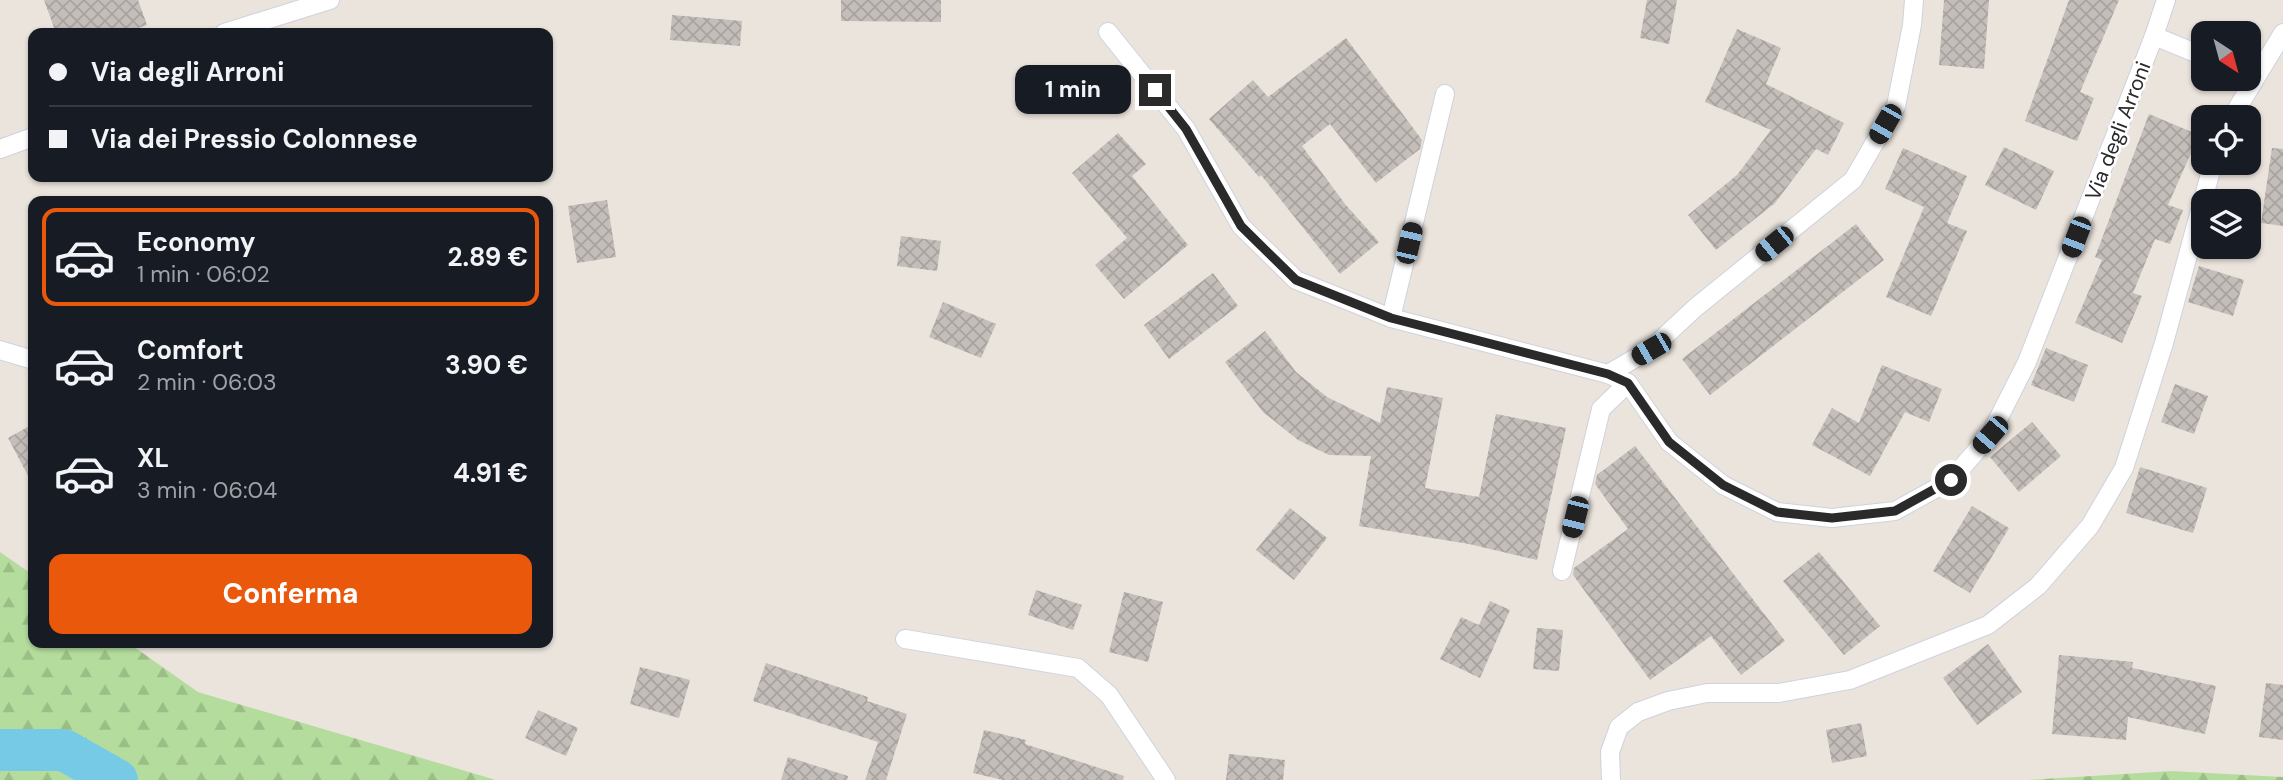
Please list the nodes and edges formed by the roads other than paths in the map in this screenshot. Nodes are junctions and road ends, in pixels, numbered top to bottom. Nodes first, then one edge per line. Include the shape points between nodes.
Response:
1 (330, 0) edge
2 (1914, 0) edge
3 (2166, 0) edge
4 (240, 28) edge
5 (1108, 32) dead end
6 (2283, 33) edge
7 (2154, 36) junction
8 (2191, 51) edge
9 (2261, 65) edge
10 (1445, 94) dead end
11 (28, 139) edge
12 (0, 149) edge
13 (2210, 175) edge
14 (1391, 318) junction
15 (0, 350) edge
16 (28, 358) edge
17 (1608, 374) junction
18 (1628, 383) junction
19 (1562, 571) dead end
20 (905, 639) dead end
21 (1166, 780) edge
22 (1611, 780) edge

1 - 4 street
2 - 17 street via 1896,106 1853,180 1651,349
3 - 7 street, Via degli Arroni
5 - 14 street via 1186,129 1241,226 1296,280
6 - 9 street
7 - 8 street, Via degli Arroni
7 - 18 street, Via degli Arroni via 2028,362 1990,435 1951,480 1895,511 1832,518 1777,512 1723,485 1669,442
10 - 14 street
11 - 12 street
13 - 22 street via 2164,344 2124,468 2090,526 2038,586 1988,625 1850,680 1779,693 1707,693 1637,712 1619,727 1610,751
14 - 17 street
15 - 16 street
17 - 18 street
18 - 19 street via 1601,409
20 - 21 street via 1078,668 1109,695

